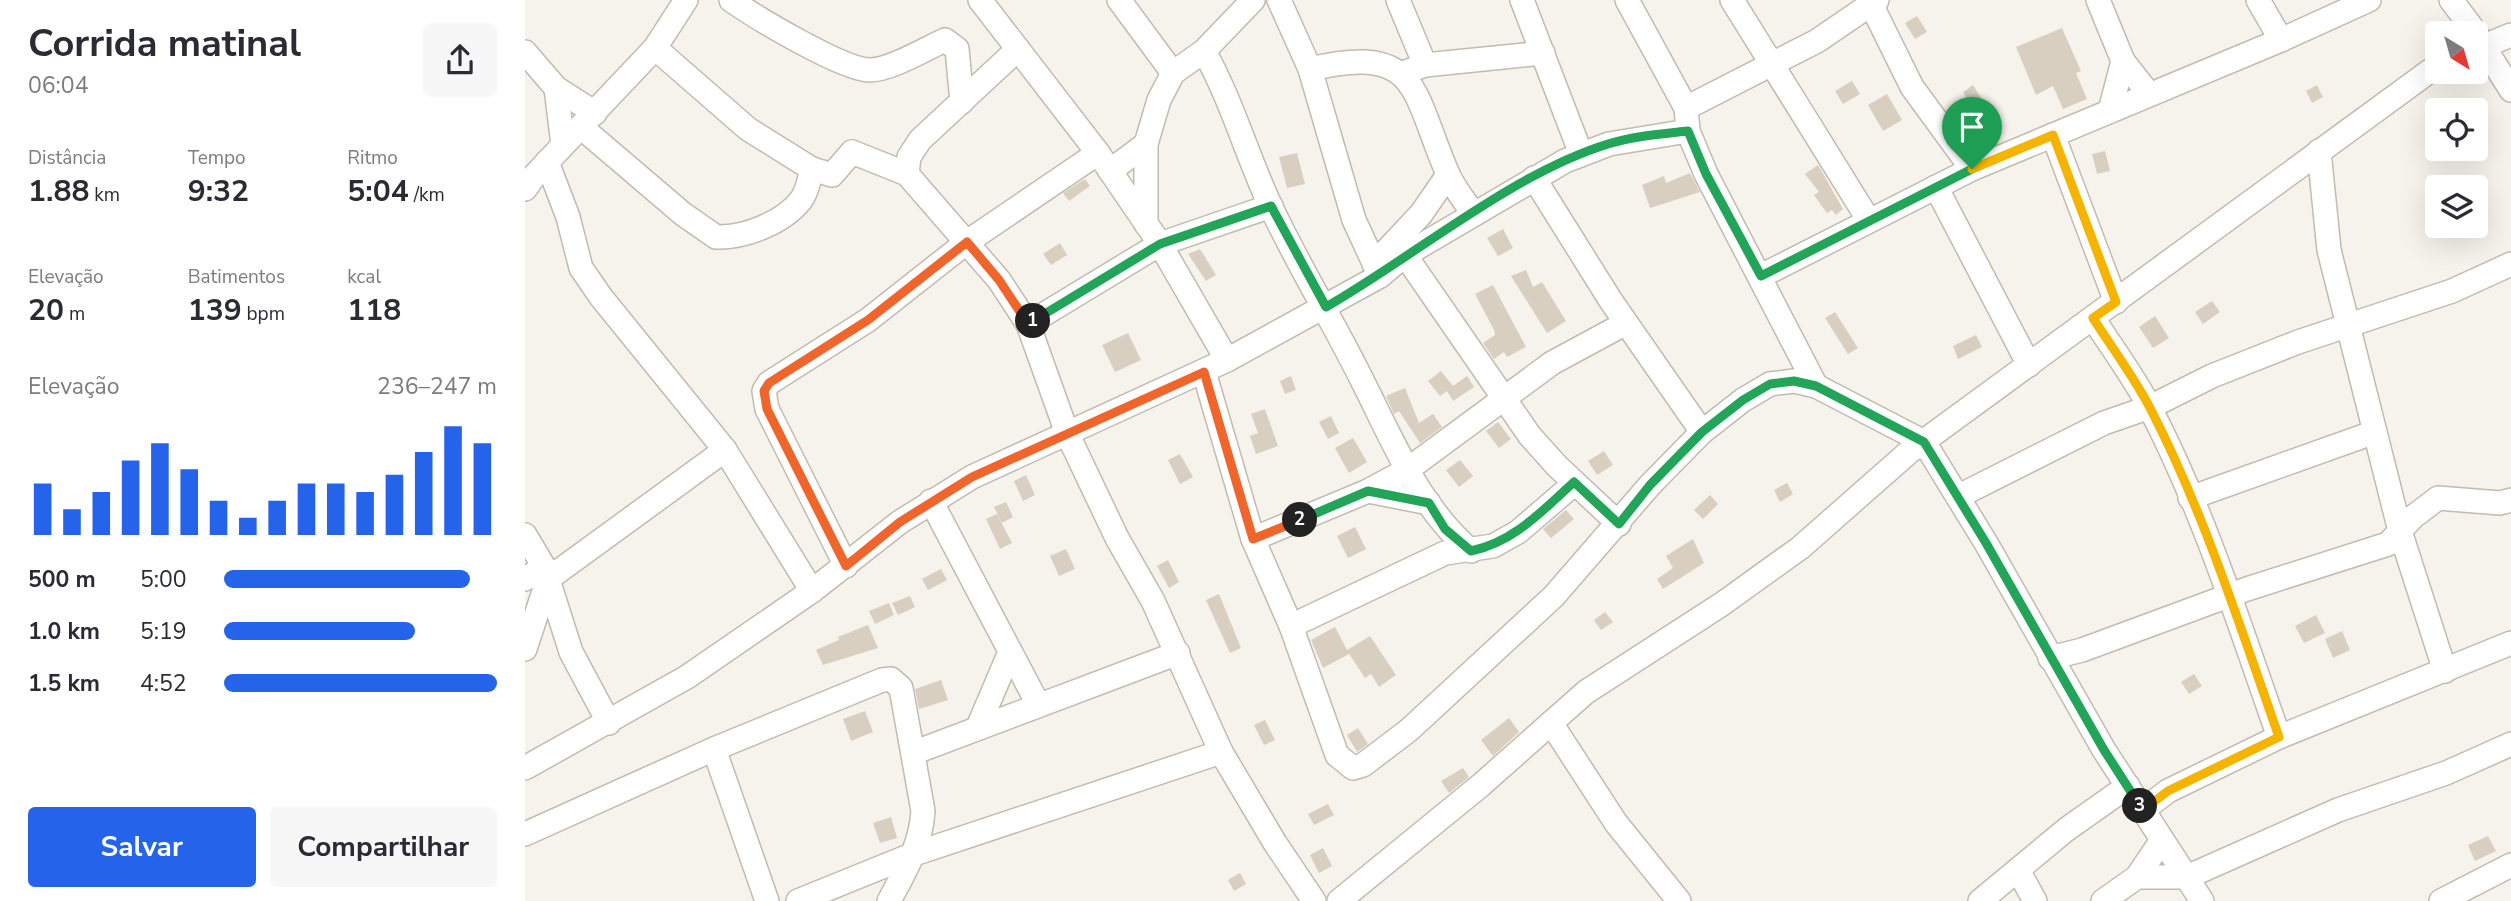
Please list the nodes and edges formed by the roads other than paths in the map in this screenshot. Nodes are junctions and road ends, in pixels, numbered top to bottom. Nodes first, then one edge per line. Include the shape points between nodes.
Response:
1 (686, 0) edge
2 (731, 0) edge
3 (980, 0) edge
4 (1119, 0) edge
5 (1254, 0) edge
6 (1279, 0) edge
7 (1398, 0) edge
8 (1522, 0) edge
9 (1626, 0) edge
10 (1732, 0) edge
11 (2098, 0) edge
12 (2258, 0) edge
13 (2369, 0) edge
14 (2451, 0) edge
15 (1872, 1) edge
16 (2466, 21) edge
17 (2511, 35) edge
18 (2489, 37) edge
19 (2281, 40) junction
20 (655, 48) junction
21 (1018, 49) junction
22 (1204, 51) junction
23 (525, 52) edge
24 (1543, 53) junction
25 (2489, 55) edge
26 (2123, 61) junction
27 (1772, 64) junction
28 (1425, 65) junction
29 (1310, 69) junction
30 (1173, 73) junction
31 (1403, 73) junction
32 (2425, 74) edge
33 (556, 88) junction
34 (2511, 90) edge
35 (2149, 94) junction
36 (962, 102) junction
37 (2110, 111) junction
38 (1687, 119) junction
39 (588, 120) junction
40 (2053, 135) junction
41 (1146, 144) junction
42 (563, 145) junction
43 (2319, 151) junction
44 (1581, 154) junction
45 (547, 162) junction
46 (1104, 162) junction
47 (812, 169) junction
48 (1972, 169) junction
49 (907, 174) junction
50 (1448, 175) junction
51 (1534, 177) junction
52 (1936, 187) junction
53 (525, 189) edge
54 (1271, 206) junction
55 (1473, 213) junction
56 (1868, 219) junction
57 (1146, 224) junction
58 (967, 242) junction
59 (1160, 244) junction
60 (1405, 255) junction
61 (1377, 270) junction
62 (2509, 271) edge
63 (1761, 276) junction
64 (2116, 302) junction
65 (1326, 307) junction
66 (2093, 318) junction
67 (1626, 323) junction
68 (1028, 324) junction
69 (2348, 325) junction
70 (1227, 360) junction
71 (2029, 365) junction
72 (1204, 372) junction
73 (1816, 386) junction
74 (1503, 397) junction
75 (2150, 407) junction
76 (1702, 432) junction
77 (2375, 432) junction
78 (1067, 433) junction
79 (1924, 442) junction
80 (725, 450) junction
81 (1407, 470) junction
82 (1574, 482) junction
83 (1368, 491) junction
84 (1958, 496) junction
85 (2190, 498) junction
86 (2511, 500) edge
87 (931, 501) junction
88 (1429, 503) junction
89 (1619, 524) junction
90 (1445, 529) junction
91 (2400, 531) junction
92 (525, 535) edge
93 (1253, 539) junction
94 (1471, 551) junction
95 (1445, 552) junction
96 (846, 566) junction
97 (539, 575) edge
98 (811, 592) junction
99 (2228, 595) junction
100 (1291, 626) junction
101 (2511, 643) edge
102 (525, 649) edge
103 (1010, 652) junction
104 (1178, 653) junction
105 (2050, 658) junction
106 (2445, 671) junction
107 (1023, 676) junction
108 (1038, 704) junction
109 (1013, 713) junction
110 (609, 723) junction
111 (1551, 723) junction
112 (978, 727) junction
113 (2279, 737) junction
114 (2511, 744) edge
115 (714, 749) junction
116 (1221, 752) junction
117 (913, 753) junction
118 (525, 768) edge
119 (2128, 786) junction
120 (2143, 810) junction
121 (525, 834) edge
122 (2162, 840) junction
123 (914, 854) junction
124 (2511, 865) edge
125 (2018, 870) junction
126 (2137, 877) junction
127 (2186, 877) junction
128 (847, 893) edge
129 (767, 901) edge
130 (799, 901) edge
131 (889, 901) edge
132 (1314, 901) edge
133 (1339, 901) edge
134 (1679, 901) edge
135 (1980, 901) edge
136 (2035, 901) edge
137 (2103, 901) edge
138 (2202, 901) edge
139 (2441, 901) edge

1 - 20 street
2 - 36 street via 799,41 858,68 871,70 944,40 952,43 957,49
3 - 21 street
4 - 30 street
5 - 22 street
6 - 29 street
7 - 28 street
8 - 24 street
9 - 38 street
10 - 27 street
11 - 26 street
12 - 19 street
13 - 19 street
14 - 16 street
15 - 27 street via 1817,41
15 - 48 street via 1912,87
17 - 18 street
19 - 35 street
20 - 39 street
20 - 47 street via 727,113
21 - 36 street
21 - 46 street
22 - 30 street
22 - 54 street via 1226,91
23 - 33 street
24 - 28 street
24 - 44 street
25 - 34 street
26 - 35 street
26 - 37 street
27 - 38 street
27 - 56 street
28 - 31 street
29 - 31 street via 1346,61 1380,62
29 - 61 street via 1336,152 1343,192
30 - 41 street
31 - 50 street via 1420,99
32 - 43 street
33 - 39 street
33 - 42 street
35 - 37 street
36 - 49 street via 920,140 909,158
37 - 40 street
38 - 44 street
38 - 63 street via 1706,174
39 - 42 street
39 - 47 street via 683,214 716,237 753,232 784,215 806,192
40 - 48 street
40 - 64 street
41 - 46 street
41 - 57 street
42 - 45 street
43 - 64 street
43 - 69 street via 2329,250
44 - 51 street
45 - 53 street
45 - 80 street via 582,268
46 - 57 street
46 - 58 street
47 - 49 street via 832,175 852,152
48 - 52 street
49 - 58 street
50 - 55 street
50 - 61 street
51 - 55 street
51 - 67 street
52 - 56 street
52 - 71 street
54 - 59 street
54 - 65 street
55 - 60 street
56 - 63 street
57 - 59 street
58 - 68 street
58 - 96 street via 868,320 769,383 764,391 767,409
59 - 68 street
59 - 70 street
60 - 61 street
60 - 74 street
61 - 65 street
62 - 69 street
63 - 73 street
64 - 66 street
65 - 70 street
65 - 81 street
66 - 71 street
66 - 75 street
67 - 74 street via 1552,363
67 - 76 street
68 - 78 street
69 - 75 street via 2212,376
69 - 77 street
70 - 72 street
71 - 79 street
72 - 78 street
72 - 93 street
73 - 76 street via 1794,381 1770,384
73 - 79 street
74 - 81 street
74 - 82 street via 1530,436
75 - 84 street via 2103,423
75 - 85 street
76 - 89 street
77 - 85 street
77 - 91 street
78 - 87 street
78 - 104 street
79 - 84 street
79 - 111 street via 1800,548 1586,692
80 - 97 street
80 - 98 street
81 - 83 street
81 - 88 street
82 - 89 street
82 - 94 street via 1518,532 1493,546
83 - 88 street
83 - 93 street
84 - 105 street
85 - 99 street
86 - 91 street via 2438,498
87 - 96 street
87 - 103 street
88 - 90 street
89 - 100 street via 1554,596 1409,730 1363,765 1353,768 1337,755
90 - 94 street
90 - 95 street
91 - 99 street via 2380,547
91 - 106 street
92 - 97 street
93 - 100 street
94 - 95 street
95 - 100 street
96 - 98 street
97 - 102 street
97 - 110 street via 571,652
98 - 110 street via 687,677
99 - 105 street
99 - 113 street
101 - 106 street
103 - 107 street
103 - 112 street
104 - 108 street
104 - 116 street
105 - 119 street
106 - 113 street
107 - 108 street
107 - 109 street
108 - 109 street
109 - 112 street
110 - 118 street
111 - 133 street
111 - 134 street via 1609,813
112 - 117 street
113 - 120 street via 2168,791
114 - 127 street via 2446,773 2339,810
115 - 117 street via 891,680 901,688
115 - 121 street
115 - 129 street
116 - 123 street
116 - 132 street
117 - 123 street via 923,811
119 - 120 street
119 - 125 street
120 - 122 street
122 - 126 street
122 - 127 street
123 - 128 street
123 - 131 street
124 - 139 street
125 - 135 street
125 - 136 street
126 - 127 street
126 - 137 street
127 - 138 street
128 - 130 street

